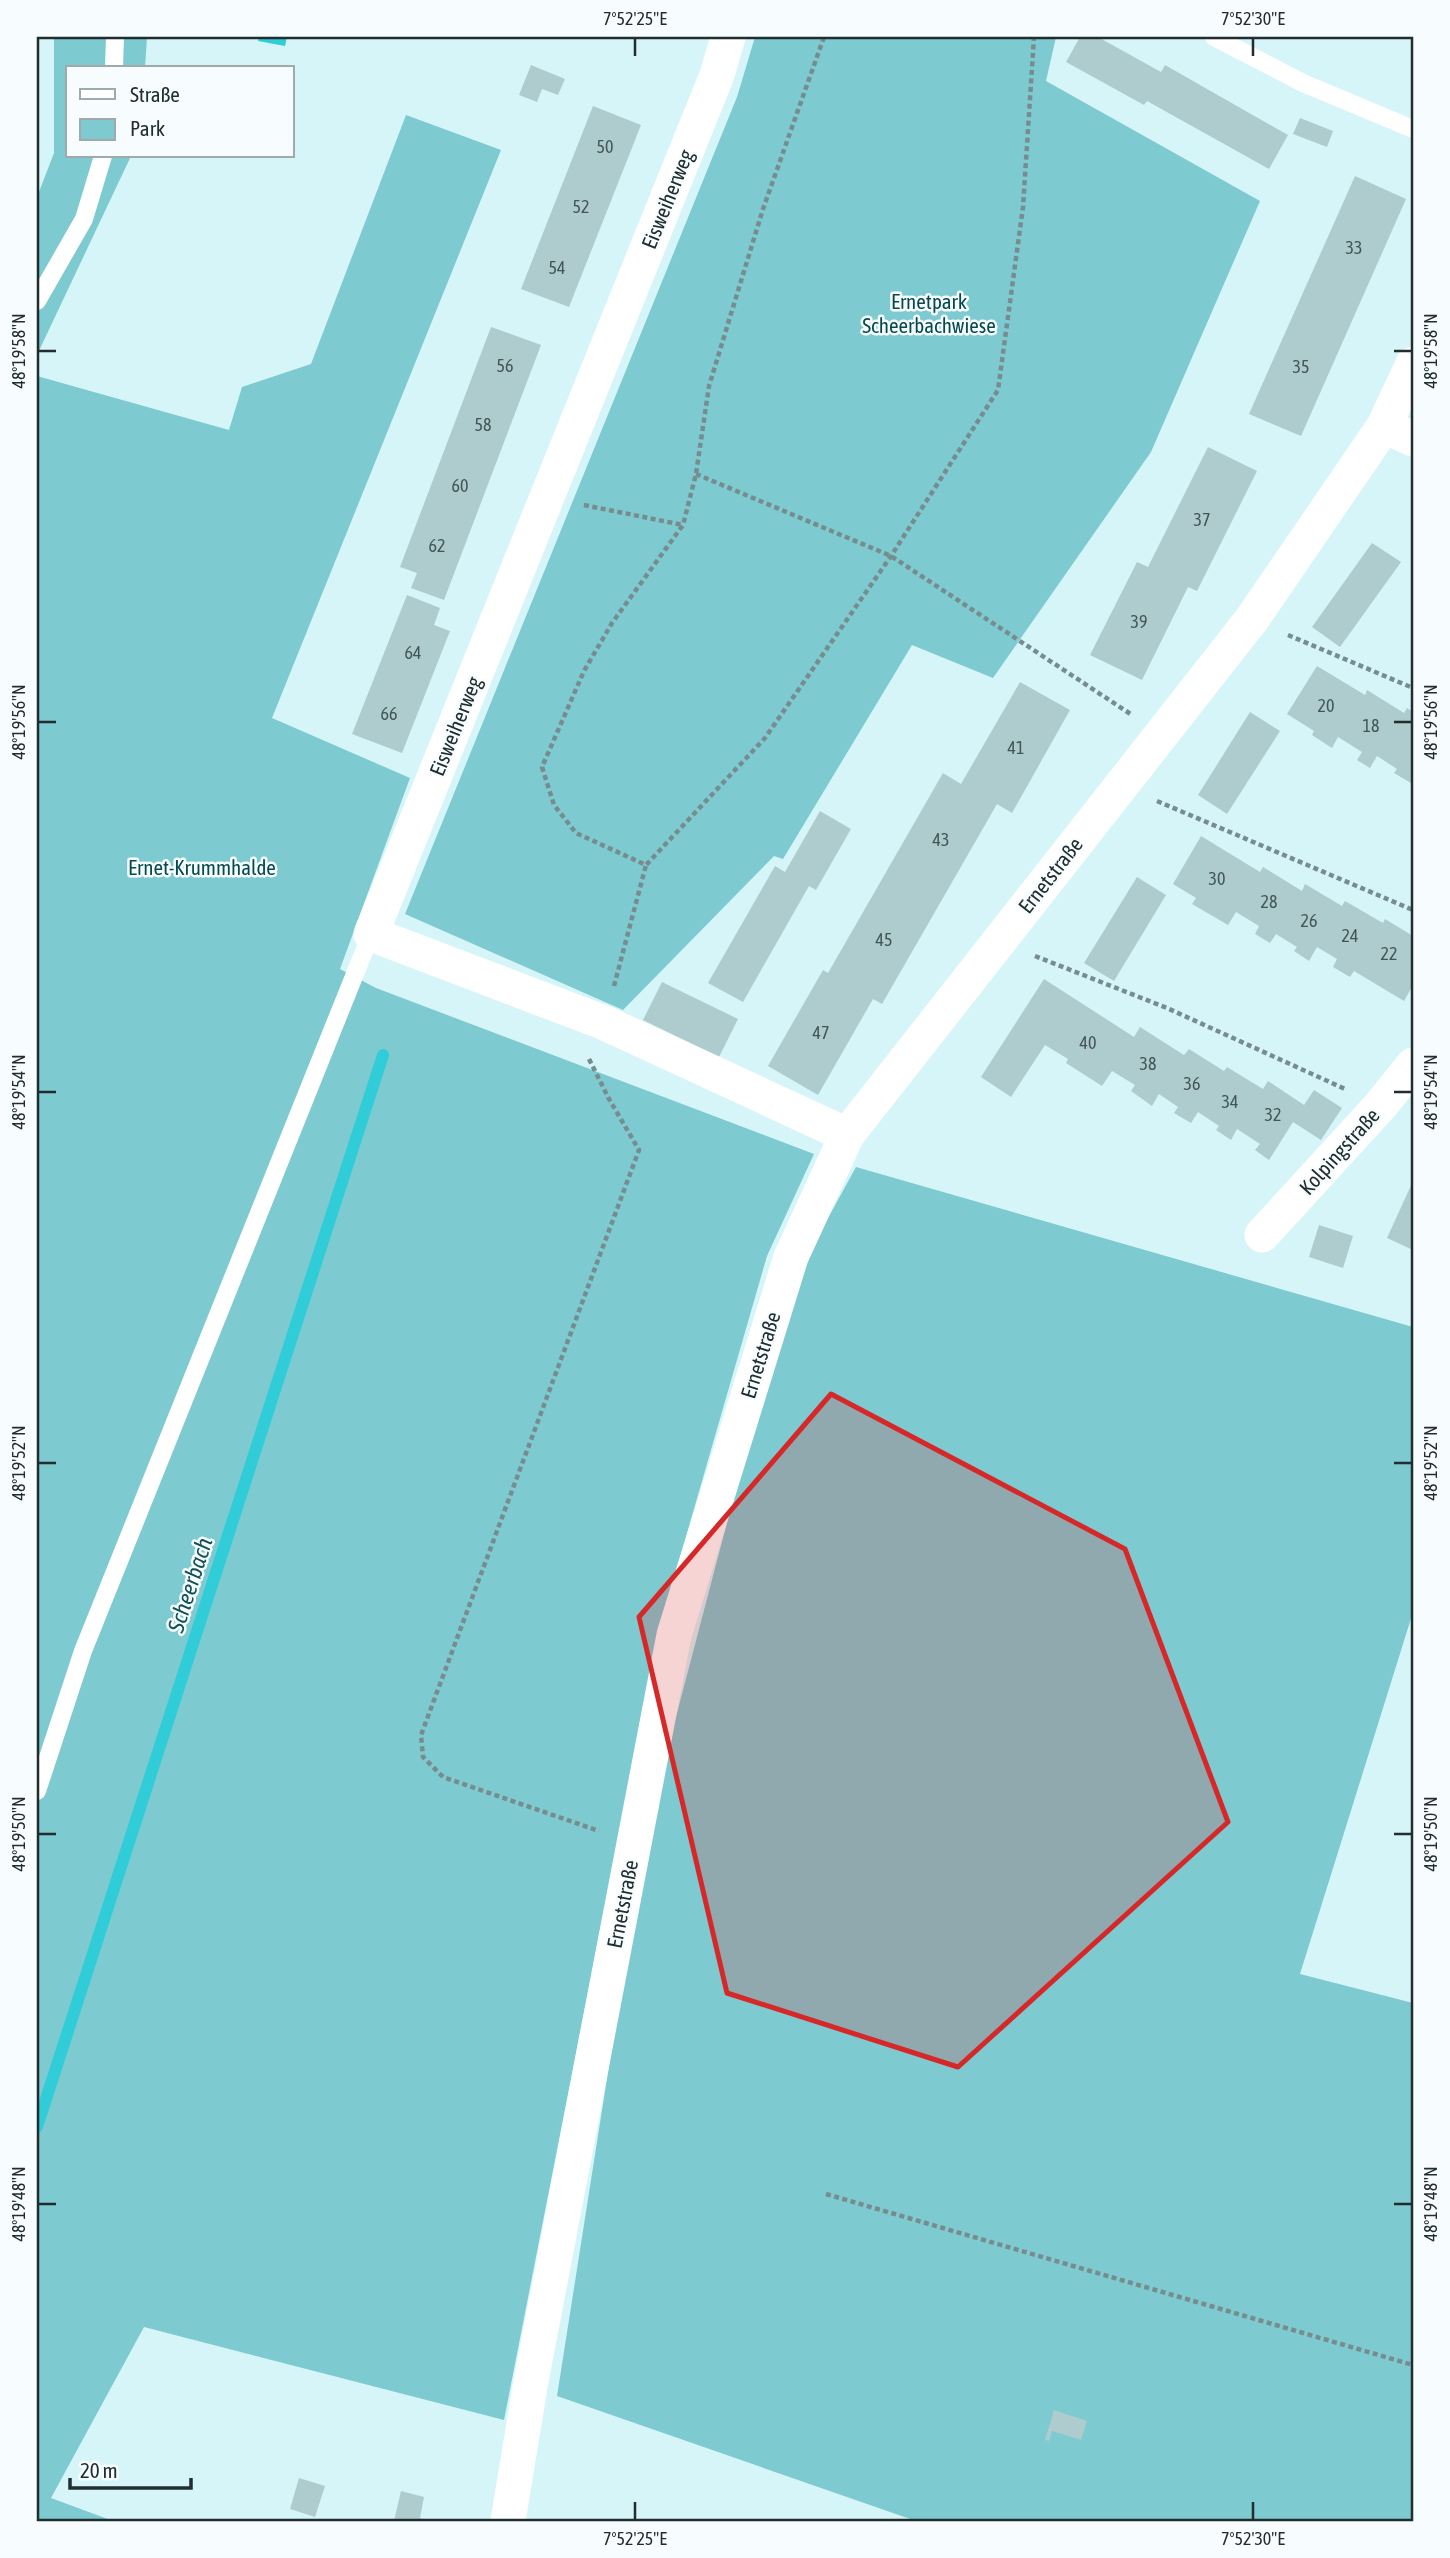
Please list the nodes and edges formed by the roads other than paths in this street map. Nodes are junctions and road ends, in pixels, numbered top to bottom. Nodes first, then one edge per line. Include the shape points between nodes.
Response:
1 (115, 37) edge
2 (728, 37) edge
3 (1214, 37) edge
4 (114, 66) edge
5 (1413, 129) edge
6 (102, 158) edge
7 (37, 301) edge
8 (1413, 364) edge
9 (1399, 433) edge
10 (372, 934) junction
11 (1413, 1065) edge
12 (847, 1135) junction
13 (1262, 1235) dead end
14 (37, 1791) edge
15 (508, 2521) edge

1 - 4 lane
2 - 10 street, Eisweiherweg via 717,75
3 - 5 lane via 1303,83
6 - 7 lane via 85,219
8 - 9 street, Ernetstraße
9 - 12 street, Ernetstraße
10 - 12 street via 605,1023
10 - 14 lane via 83,1651
11 - 13 street, Kolpingstraße
12 - 15 street, Ernetstraße via 791,1257 674,1635

